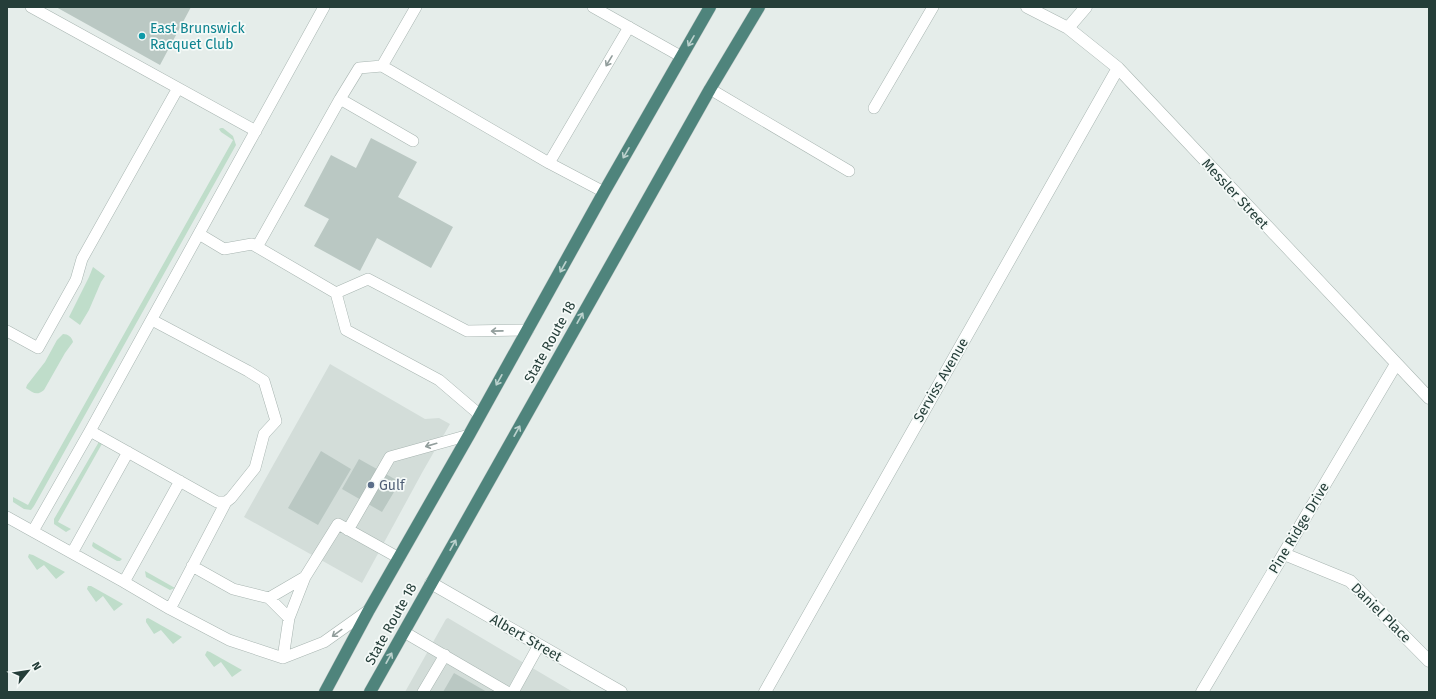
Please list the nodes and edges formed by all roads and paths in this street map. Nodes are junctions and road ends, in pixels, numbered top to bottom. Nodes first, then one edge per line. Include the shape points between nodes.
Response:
1 (31, 7) edge
2 (324, 7) edge
3 (416, 7) edge
4 (593, 7) edge
5 (710, 7) edge
6 (759, 7) edge
7 (933, 7) edge
8 (1028, 7) edge
9 (1086, 7) edge
10 (629, 27) junction
11 (1068, 28) junction
12 (682, 57) junction
13 (382, 66) junction
14 (1118, 68) junction
15 (178, 88) junction
16 (710, 89) junction
17 (340, 99) junction
18 (874, 108) dead end
19 (256, 132) junction
20 (413, 141) dead end
21 (549, 163) junction
22 (849, 171) dead end
23 (604, 192) junction
24 (199, 234) junction
25 (257, 247) junction
26 (336, 293) junction
27 (152, 320) junction
28 (528, 330) junction
29 (7, 331) edge
30 (1396, 364) junction
31 (1429, 398) edge
32 (480, 415) junction
33 (90, 431) junction
34 (469, 435) junction
35 (128, 452) junction
36 (180, 481) junction
37 (226, 502) junction
38 (7, 517) edge
39 (348, 530) junction
40 (33, 531) junction
41 (72, 553) junction
42 (1284, 554) junction
43 (399, 558) junction
44 (192, 566) junction
45 (305, 577) junction
46 (124, 582) junction
47 (431, 583) junction
48 (269, 598) junction
49 (170, 609) junction
50 (369, 610) junction
51 (289, 618) junction
52 (404, 632) junction
53 (539, 645) junction
54 (445, 655) junction
55 (283, 658) junction
56 (1429, 661) edge
57 (325, 692) edge
58 (370, 692) edge
59 (423, 692) edge
60 (507, 692) edge
61 (513, 692) edge
62 (621, 692) edge
63 (765, 692) edge
64 (1202, 692) edge

1 - 15 lane
2 - 19 lane
3 - 13 lane
4 - 10 lane
5 -> 12 highway, State Route 18
6 - 16 highway, State Route 18
7 - 18 lane
8 - 11 street, Messler Street
9 - 11 street
10 - 12 lane
10 -> 21 lane
11 - 14 street, Messler Street
12 -> 23 highway, State Route 18
13 - 17 lane via 359,68
13 - 21 lane
14 - 30 street, Messler Street
14 - 63 street, Serviss Avenue
15 - 19 lane
15 - 29 lane via 82,259 76,280 38,348
16 - 22 lane
47 -> 16 highway, State Route 18
17 - 20 lane
17 - 25 lane
19 - 24 lane
21 - 23 lane
23 -> 28 highway, State Route 18
24 - 25 lane via 224,249 252,244
24 - 27 lane
25 - 26 lane
28 -> 26 lane via 467,331 368,279
26 - 32 lane via 346,330 439,380
27 - 33 lane
27 - 37 lane via 264,381 276,421 264,434 255,468
28 -> 32 highway, State Route 18
30 - 31 street, Messler Street
30 - 42 street, Pine Ridge Drive
32 - 34 highway, State Route 18
33 - 35 lane
33 - 40 lane
34 -> 39 lane via 390,457
34 - 43 highway, State Route 18
35 - 36 lane
35 - 41 lane
36 - 37 lane via 217,502
36 - 46 lane
37 - 44 lane
38 - 40 lane
39 - 43 lane
39 - 45 lane via 338,524
40 - 41 lane
41 - 46 lane
42 - 56 street, Daniel Place via 1350,581
42 - 64 street, Pine Ridge Drive
43 - 50 highway, State Route 18
44 - 48 lane via 233,589
44 - 49 lane
45 - 48 lane
45 - 51 lane
46 - 49 lane
47 - 52 highway, State Route 18
47 - 53 street, Albert Street
48 - 51 lane
49 - 55 lane via 229,640
50 -> 55 lane via 324,642
50 - 57 highway, State Route 18
51 - 55 lane
52 - 54 lane
58 -> 52 highway, State Route 18
53 - 61 lane
53 - 62 street, Albert Street
54 - 59 lane
54 - 60 lane

